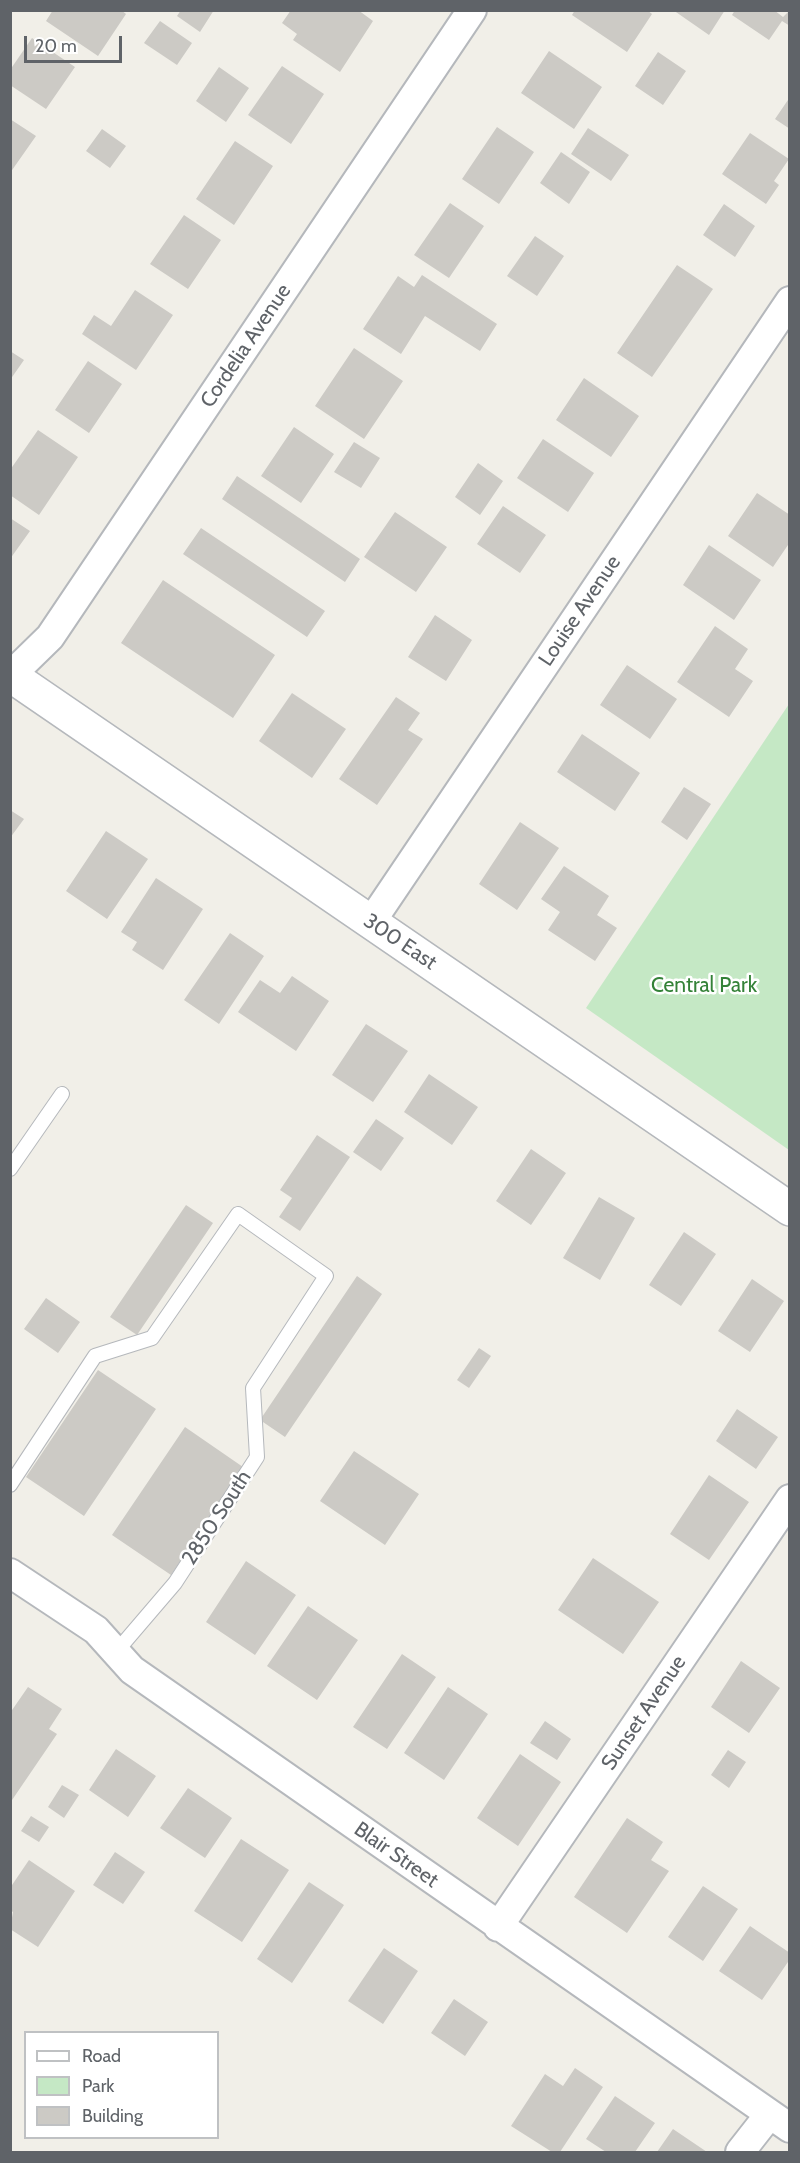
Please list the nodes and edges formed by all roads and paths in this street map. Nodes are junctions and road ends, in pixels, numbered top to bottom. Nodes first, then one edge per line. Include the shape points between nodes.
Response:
1 (472, 10) edge
2 (789, 301) edge
3 (11, 675) edge
4 (371, 922) junction
5 (62, 1094) dead end
6 (10, 1169) edge
7 (789, 1209) edge
8 (10, 1485) edge
9 (789, 1499) edge
10 (10, 1573) edge
11 (116, 1652) junction
12 (498, 1927) junction
13 (779, 2122) edge
14 (740, 2152) edge

1 - 3 street, Cordelia Avenue via 50,637
2 - 4 street, Louise Avenue
3 - 4 street, 300 East
4 - 7 street, 300 East
5 - 6 lane
8 - 11 lane, 2850 South via 95,1356 152,1338 238,1214 326,1276 253,1388 257,1457 175,1583
9 - 12 street, Sunset Avenue
10 - 11 street, Blair Street via 96,1630
11 - 12 street, Blair Street via 132,1670
12 - 13 street, Blair Street
13 - 14 street

